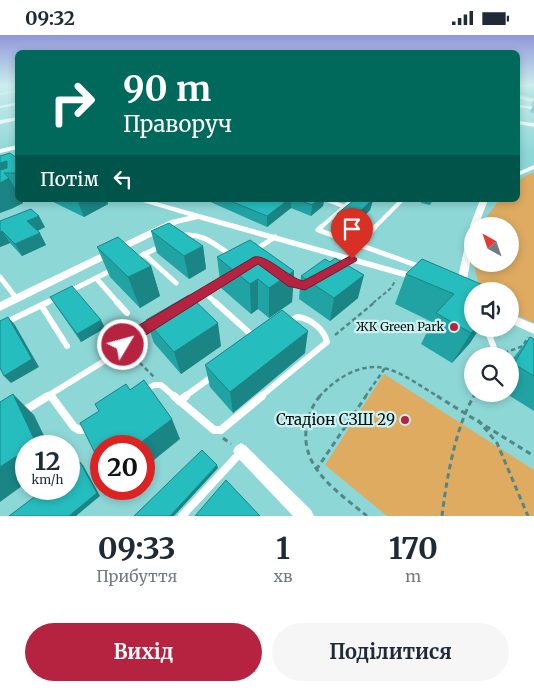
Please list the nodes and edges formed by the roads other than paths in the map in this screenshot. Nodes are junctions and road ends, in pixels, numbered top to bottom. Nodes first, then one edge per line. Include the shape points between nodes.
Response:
1 (15, 119) edge
2 (0, 122) edge
3 (520, 123) edge
4 (534, 125) edge
5 (15, 148) edge
6 (0, 151) edge
7 (534, 167) edge
8 (520, 173) edge
9 (147, 202) edge
10 (332, 202) edge
11 (350, 202) edge
12 (400, 202) edge
13 (483, 202) edge
14 (345, 207) junction
15 (202, 217) junction
16 (477, 217) edge
17 (275, 237) junction
18 (175, 239) edge
19 (168, 243) edge
20 (358, 245) junction
21 (144, 254) junction
22 (254, 256) edge
23 (237, 257) edge
24 (464, 261) edge
25 (128, 262) edge
26 (120, 266) edge
27 (424, 267) edge
28 (0, 277) edge
29 (96, 278) junction
30 (227, 278) edge
31 (285, 278) edge
32 (426, 281) edge
33 (176, 283) dead end
34 (310, 284) edge
35 (204, 292) junction
36 (464, 294) edge
37 (17, 299) junction
38 (41, 305) junction
39 (0, 307) edge
40 (180, 307) edge
41 (127, 313) dead end
42 (164, 317) edge
43 (519, 324) edge
44 (0, 325) edge
45 (284, 325) edge
46 (532, 332) edge
47 (67, 346) dead end
48 (253, 347) edge
49 (223, 369) edge
50 (140, 393) edge
51 (50, 395) junction
52 (179, 401) junction
53 (17, 415) edge
54 (94, 426) edge
55 (241, 451) joint
56 (182, 516) edge
57 (305, 516) edge

1 - 2 street
3 - 4 street
5 - 6 street
7 - 8 street
9 - 15 street
10 - 14 lane
11 - 14 lane
12 - 20 lane
13 - 16 street
14 - 20 lane via 318,230
15 - 17 street
15 - 37 street via 174,222
17 - 22 lane via 250,253
17 - 32 street via 348,261
18 - 23 lane via 197,234
19 - 21 lane
20 - 27 lane
21 - 25 lane
21 - 33 lane
24 - 36 street via 456,289
26 - 29 lane
28 - 37 lane
29 - 38 lane
29 - 41 lane
30 - 35 lane
31 - 34 lane via 298,285
35 - 40 lane
35 - 48 lane via 260,342
37 - 39 street
38 - 44 lane
38 - 47 lane
42 - 51 lane via 124,341 124,347
43 - 46 street
45 - 52 lane via 302,317 323,332 327,342 221,430 208,427
49 - 52 lane
50 - 52 lane via 161,385
51 - 53 lane
51 - 54 lane via 74,427 86,430
55 - 56 lane
55 - 57 street

